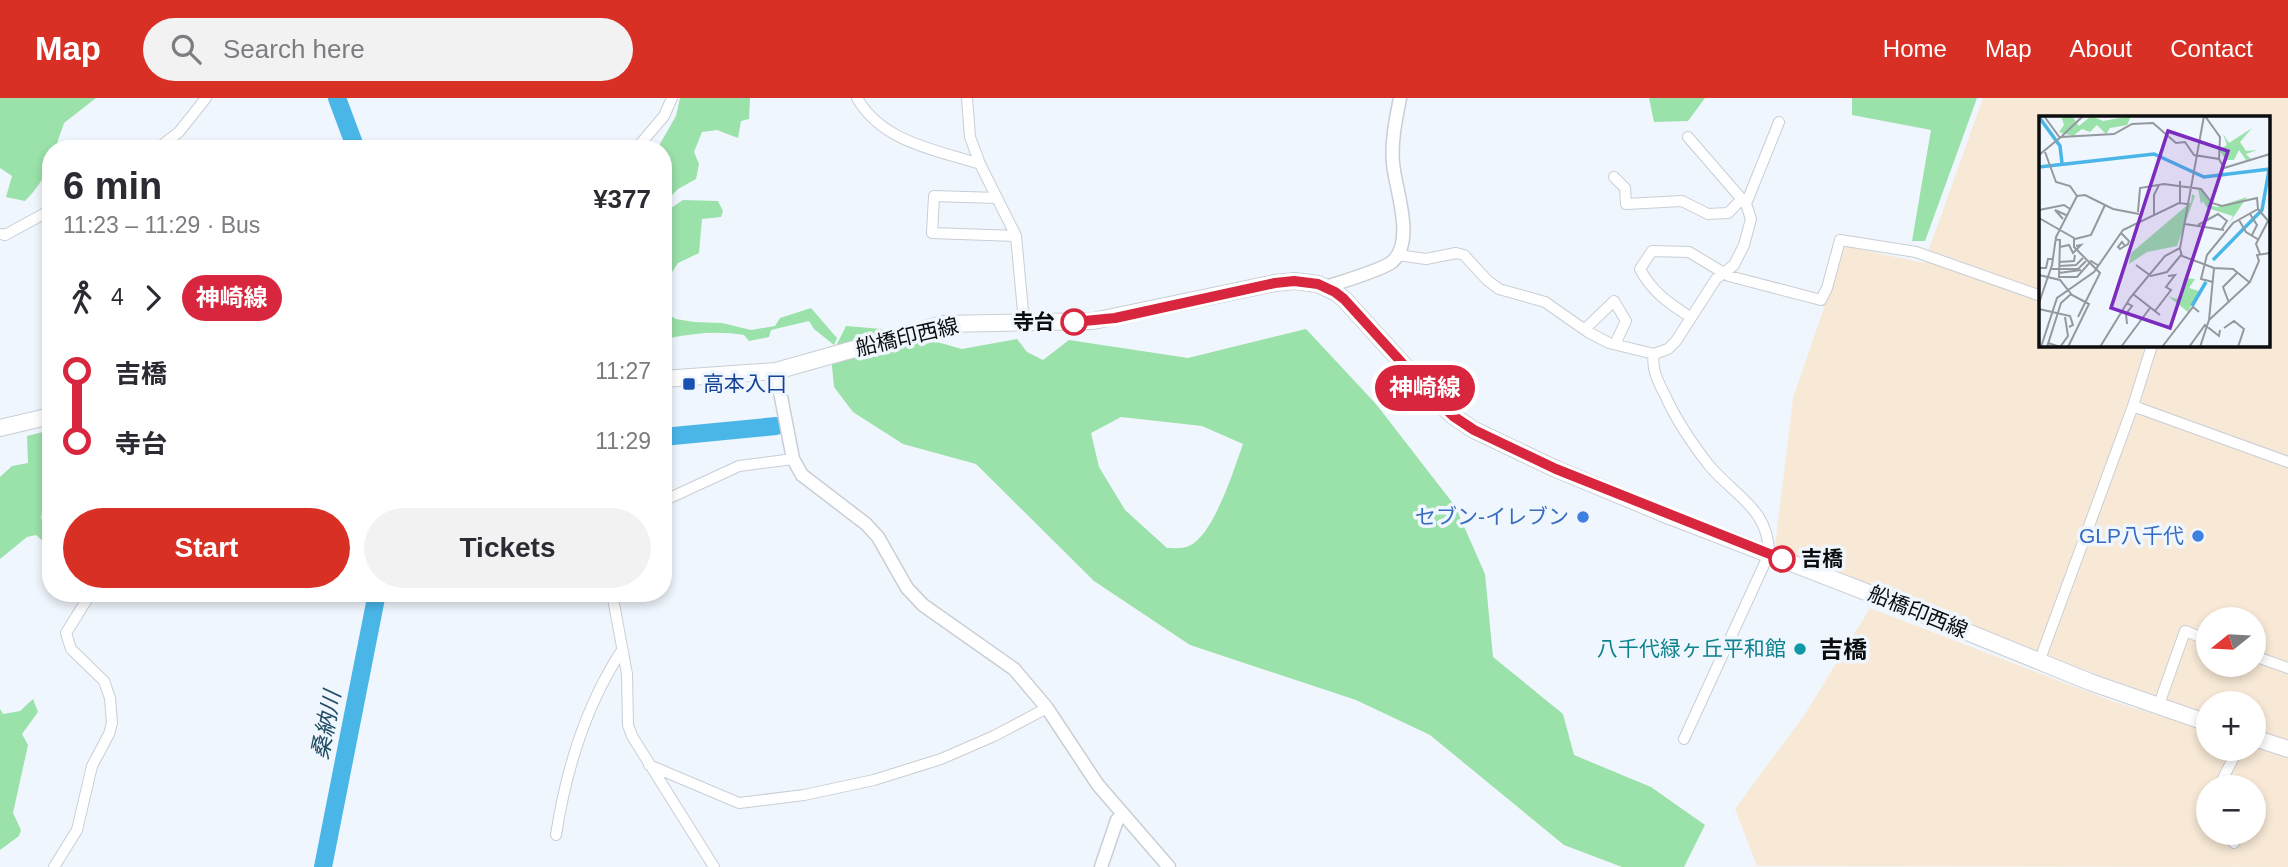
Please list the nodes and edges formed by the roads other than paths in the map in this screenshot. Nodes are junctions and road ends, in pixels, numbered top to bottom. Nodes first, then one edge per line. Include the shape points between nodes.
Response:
1 (206, 98) edge
2 (671, 98) edge
3 (858, 98) edge
4 (967, 98) edge
5 (1400, 98) edge
6 (1779, 122) dead end
7 (1688, 137) dead end
8 (169, 140) edge
9 (644, 140) edge
10 (980, 164) junction
11 (1614, 177) dead end
12 (997, 198) junction
13 (1744, 202) junction
14 (42, 215) edge
15 (0, 234) edge
16 (1016, 236) junction
17 (1398, 255) junction
18 (1724, 273) junction
19 (1326, 287) junction
20 (2039, 295) edge
21 (1690, 317) junction
22 (1024, 321) junction
23 (1585, 329) junction
24 (1615, 344) junction
25 (2152, 346) edge
26 (1654, 354) junction
27 (776, 371) junction
28 (672, 378) edge
29 (2133, 406) junction
30 (42, 418) edge
31 (0, 428) edge
32 (793, 459) junction
33 (2288, 462) edge
34 (672, 497) edge
35 (1769, 554) junction
36 (85, 602) edge
37 (614, 602) edge
38 (2196, 635) edge
39 (622, 650) junction
40 (2266, 660) edge
41 (2039, 662) junction
42 (2288, 668) edge
43 (2158, 707) junction
44 (1047, 708) junction
45 (2196, 719) edge
46 (1684, 739) dead end
47 (2266, 742) edge
48 (2288, 749) edge
49 (649, 765) junction
50 (1124, 815) junction
51 (555, 835) dead end
52 (54, 867) edge
53 (714, 867) edge
54 (1101, 867) edge
55 (1169, 867) edge

1 - 8 street
2 - 9 street via 664,116
3 - 10 street via 869,115 897,136
4 - 10 street via 970,137
5 - 17 street via 1393,162 1403,215
6 - 13 street
7 - 13 street
10 - 12 street
11 - 13 street via 1625,188 1626,204 1682,201 1708,214 1728,213
12 - 16 street
12 - 16 street via 934,196 932,233
13 - 18 street via 1751,219 1744,245
14 - 15 street
16 - 22 street
17 - 19 street via 1384,267
17 - 23 street via 1426,259 1464,255 1499,289 1545,302
18 - 20 street via 1821,300 1840,240 1916,252
18 - 21 street
18 - 21 street via 1689,252 1652,251 1640,269 1646,282
19 - 22 main road, 船橋印西線 via 1275,283 1115,318
19 - 35 main road, 船橋印西線 via 1344,299 1432,396 1474,430 1556,469
21 - 26 street via 1676,341
22 - 27 main road, 船橋印西線 via 943,324
23 - 24 street
23 - 24 street via 1614,301 1626,320
24 - 26 street
25 - 29 street
26 - 35 street via 1657,379 1686,435 1759,518 1769,537
27 - 28 main road, 船橋印西線
27 - 32 street
29 - 33 street
29 - 41 street
30 - 31 main road
32 - 34 street via 739,466
32 - 44 street via 802,475 866,524 923,605 1014,669
35 - 41 main road, 船橋印西線
35 - 46 street
36 - 52 street via 66,633 71,649 104,681 112,723 92,766 77,830
37 - 39 street
38 - 43 street via 2185,631
39 - 49 street via 628,725
39 - 51 street via 592,702 561,800
40 - 42 street
41 - 43 main road, 船橋印西線
43 - 45 main road, 船橋印西線
44 - 49 street via 941,759 804,795 739,803
44 - 50 street via 1085,767
47 - 48 main road
49 - 53 street
50 - 54 street via 1117,820
50 - 55 street

